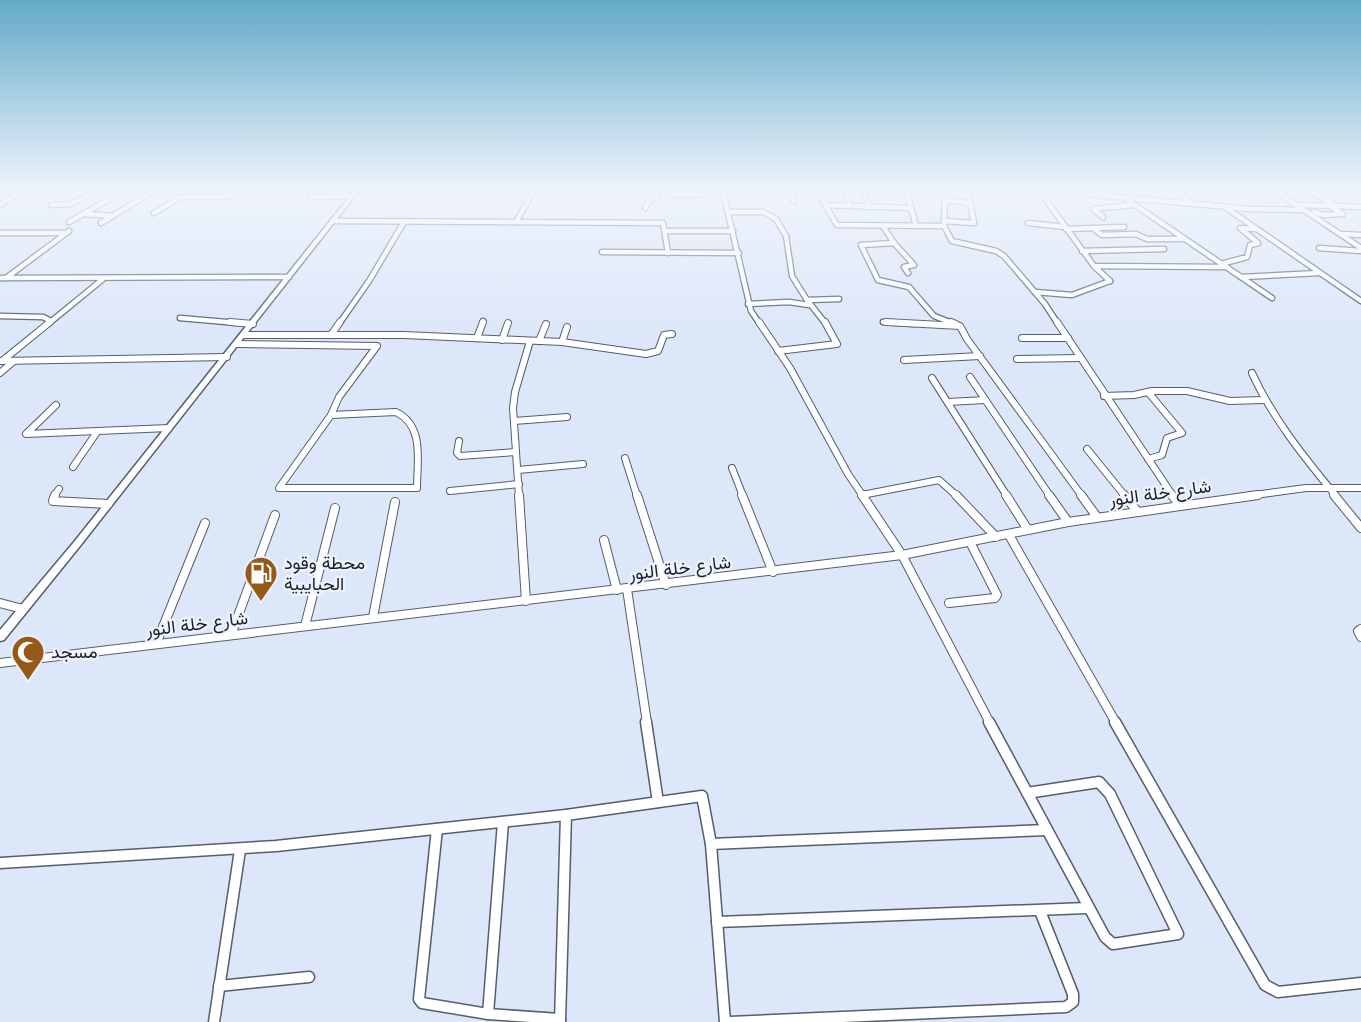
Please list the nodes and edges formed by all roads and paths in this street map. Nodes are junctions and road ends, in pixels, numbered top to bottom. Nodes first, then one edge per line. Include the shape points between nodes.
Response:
1 (57, 240) edge
2 (317, 240) edge
3 (394, 240) edge
4 (666, 240) edge
5 (735, 240) edge
6 (785, 240) edge
7 (892, 240) edge
8 (951, 240) edge
9 (1074, 240) edge
10 (1186, 240) edge
11 (1254, 240) edge
12 (1272, 240) edge
13 (894, 243) junction
14 (1319, 248) dead end
15 (1164, 249) dead end
16 (1361, 249) edge
17 (1082, 251) junction
18 (602, 252) dead end
19 (668, 253) junction
20 (739, 253) junction
21 (1223, 265) junction
22 (1094, 266) junction
23 (908, 273) dead end
24 (1319, 273) junction
25 (290, 277) junction
26 (1240, 277) junction
27 (5, 278) edge
28 (103, 279) junction
29 (0, 285) edge
30 (1035, 292) junction
31 (1272, 298) dead end
32 (839, 299) dead end
33 (1361, 301) edge
34 (808, 303) junction
35 (748, 304) junction
36 (0, 316) edge
37 (180, 318) dead end
38 (51, 321) junction
39 (483, 321) dead end
40 (883, 322) dead end
41 (508, 323) dead end
42 (253, 324) junction
43 (546, 324) dead end
44 (958, 325) junction
45 (567, 327) dead end
46 (672, 334) dead end
47 (244, 335) junction
48 (331, 335) junction
49 (477, 338) junction
50 (1022, 338) dead end
51 (1068, 338) junction
52 (502, 339) junction
53 (530, 341) junction
54 (539, 341) junction
55 (562, 342) junction
56 (237, 344) junction
57 (778, 351) junction
58 (980, 356) junction
59 (227, 357) junction
60 (1080, 358) junction
61 (1017, 359) dead end
62 (904, 360) dead end
63 (1, 361) edge
64 (14, 361) junction
65 (0, 373) edge
66 (1252, 373) dead end
67 (970, 377) dead end
68 (933, 378) dead end
69 (1148, 392) junction
70 (1104, 396) junction
71 (985, 400) junction
72 (1264, 400) junction
73 (948, 402) junction
74 (56, 405) dead end
75 (331, 415) junction
76 (567, 417) dead end
77 (514, 421) junction
78 (169, 428) junction
79 (98, 432) junction
80 (459, 441) dead end
81 (1087, 449) dead end
82 (516, 452) junction
83 (625, 458) dead end
84 (1148, 459) junction
85 (583, 464) dead end
86 (73, 467) dead end
87 (732, 468) dead end
88 (518, 470) junction
89 (519, 484) junction
90 (1328, 487) junction
91 (1361, 488) edge
92 (59, 489) dead end
93 (450, 491) dead end
94 (862, 495) junction
95 (395, 502) dead end
96 (108, 504) junction
97 (1179, 505) junction
98 (335, 508) dead end
99 (1137, 511) junction
100 (274, 515) dead end
101 (1097, 518) junction
102 (1068, 522) junction
103 (205, 523) dead end
104 (1361, 528) edge
105 (1028, 530) junction
106 (1009, 535) junction
107 (996, 537) junction
108 (604, 540) dead end
109 (970, 542) junction
110 (902, 555) junction
111 (773, 572) junction
112 (666, 585) junction
113 (622, 590) junction
114 (526, 601) junction
115 (0, 603) edge
116 (949, 603) dead end
117 (23, 609) junction
118 (373, 617) junction
119 (305, 626) junction
120 (1361, 629) edge
121 (231, 635) junction
122 (0, 637) edge
123 (1361, 638) edge
124 (156, 644) junction
125 (0, 663) edge
126 (1027, 793) junction
127 (658, 802) junction
128 (566, 815) junction
129 (503, 822) junction
130 (438, 829) junction
131 (1046, 830) junction
132 (711, 844) junction
133 (240, 850) junction
134 (0, 862) edge
135 (1087, 908) junction
136 (1040, 911) junction
137 (717, 922) junction
138 (309, 977) dead end
139 (1361, 984) edge
140 (219, 986) junction
141 (488, 1014) junction
142 (560, 1021) edge
143 (214, 1022) edge
144 (725, 1022) edge
145 (730, 1022) edge

1 - 27 street
2 - 25 main road
3 - 48 street
4 - 19 street
5 - 20 street
6 - 34 street via 792,276
7 - 13 street
8 - 30 street via 999,253
9 - 17 street
10 - 21 street
11 - 21 street via 1258,243 1250,245 1247,257
12 - 24 street
13 - 23 street via 915,266 904,267
13 - 44 street via 861,244 878,280 909,287 934,315
14 - 16 street
15 - 17 street
17 - 22 street
18 - 19 street
19 - 20 street
20 - 35 street
21 - 22 street
21 - 26 street
22 - 30 street via 1111,280 1078,294
24 - 26 street
24 - 33 street
25 - 28 street
25 - 42 main road
26 - 31 street
27 - 28 street
27 - 29 street
28 - 38 street
30 - 51 street
32 - 34 street
34 - 35 street
34 - 57 street via 824,320 837,344
35 - 57 street
36 - 38 street via 44,316
37 - 42 street
38 - 63 street
39 - 49 street
40 - 44 street
41 - 52 street
42 - 47 main road
43 - 54 street
44 - 58 street
45 - 55 street
46 - 55 street via 664,335 658,351 650,354
47 - 48 street
47 - 56 main road
48 - 49 street
49 - 52 street
50 - 51 street
51 - 60 street
52 - 53 street
53 - 54 street
53 - 77 street via 515,392
54 - 55 street
56 - 59 main road
56 - 75 street via 377,346 339,397
57 - 94 street
58 - 62 street
58 - 101 street
59 - 64 street
59 - 78 main road
60 - 61 street
60 - 70 street
63 - 64 street
64 - 65 street
66 - 72 street
67 - 71 street
68 - 73 street
69 - 70 street
69 - 72 street via 1187,391 1230,400
69 - 84 street via 1182,433 1167,438 1162,455
70 - 84 street
71 - 73 street
71 - 102 street
72 - 90 street
73 - 105 street
74 - 79 street via 26,434
75 - 75 street via 279,486 281,490 417,488 417,434 406,417 396,412
76 - 77 street
77 - 82 street
78 - 79 street
78 - 96 main road
79 - 86 street
80 - 82 street via 460,456
81 - 99 street
82 - 88 street
83 - 112 street
84 - 97 street
85 - 88 street
87 - 111 street
88 - 89 street
89 - 93 street
89 - 114 street
90 - 91 street, شارع خلة النور
90 - 97 street, شارع خلة النور
90 - 104 street
92 - 96 street via 53,501
94 - 107 street via 939,480
94 - 110 street
95 - 118 street
96 - 117 main road
97 - 99 street, شارع خلة النور
98 - 119 street
99 - 101 street, شارع خلة النور
100 - 121 street
101 - 102 street, شارع خلة النور
102 - 105 street, شارع خلة النور
103 - 124 street
105 - 106 street, شارع خلة النور
106 - 107 street, شارع خلة النور
106 - 139 street via 1265,985 1278,992
107 - 109 street, شارع خلة النور
108 - 113 street
109 - 110 street, شارع خلة النور
109 - 116 street via 997,595
110 - 111 street, شارع خلة النور
110 - 126 street
111 - 112 street, شارع خلة النور
112 - 113 street, شارع خلة النور
113 - 114 street, شارع خلة النور
113 - 127 street
114 - 118 street, شارع خلة النور
115 - 117 street
117 - 122 main road
118 - 119 street, شارع خلة النور
119 - 121 street, شارع خلة النور
120 - 123 street
121 - 124 street, شارع خلة النور
124 - 125 street, شارع خلة النور
126 - 131 street
126 - 135 street via 1099,782 1110,794 1178,934 1113,944
127 - 128 street
127 - 132 street via 702,796
128 - 129 street
128 - 142 street
129 - 130 street
129 - 141 street
130 - 133 street
130 - 141 street via 419,999 422,1003
131 - 132 street
131 - 135 street
132 - 137 street
133 - 134 street
133 - 140 street
135 - 136 street
136 - 137 street
136 - 145 street via 1073,994 1073,1002 1066,1006
137 - 144 street
138 - 140 street
140 - 143 street
141 - 142 street

